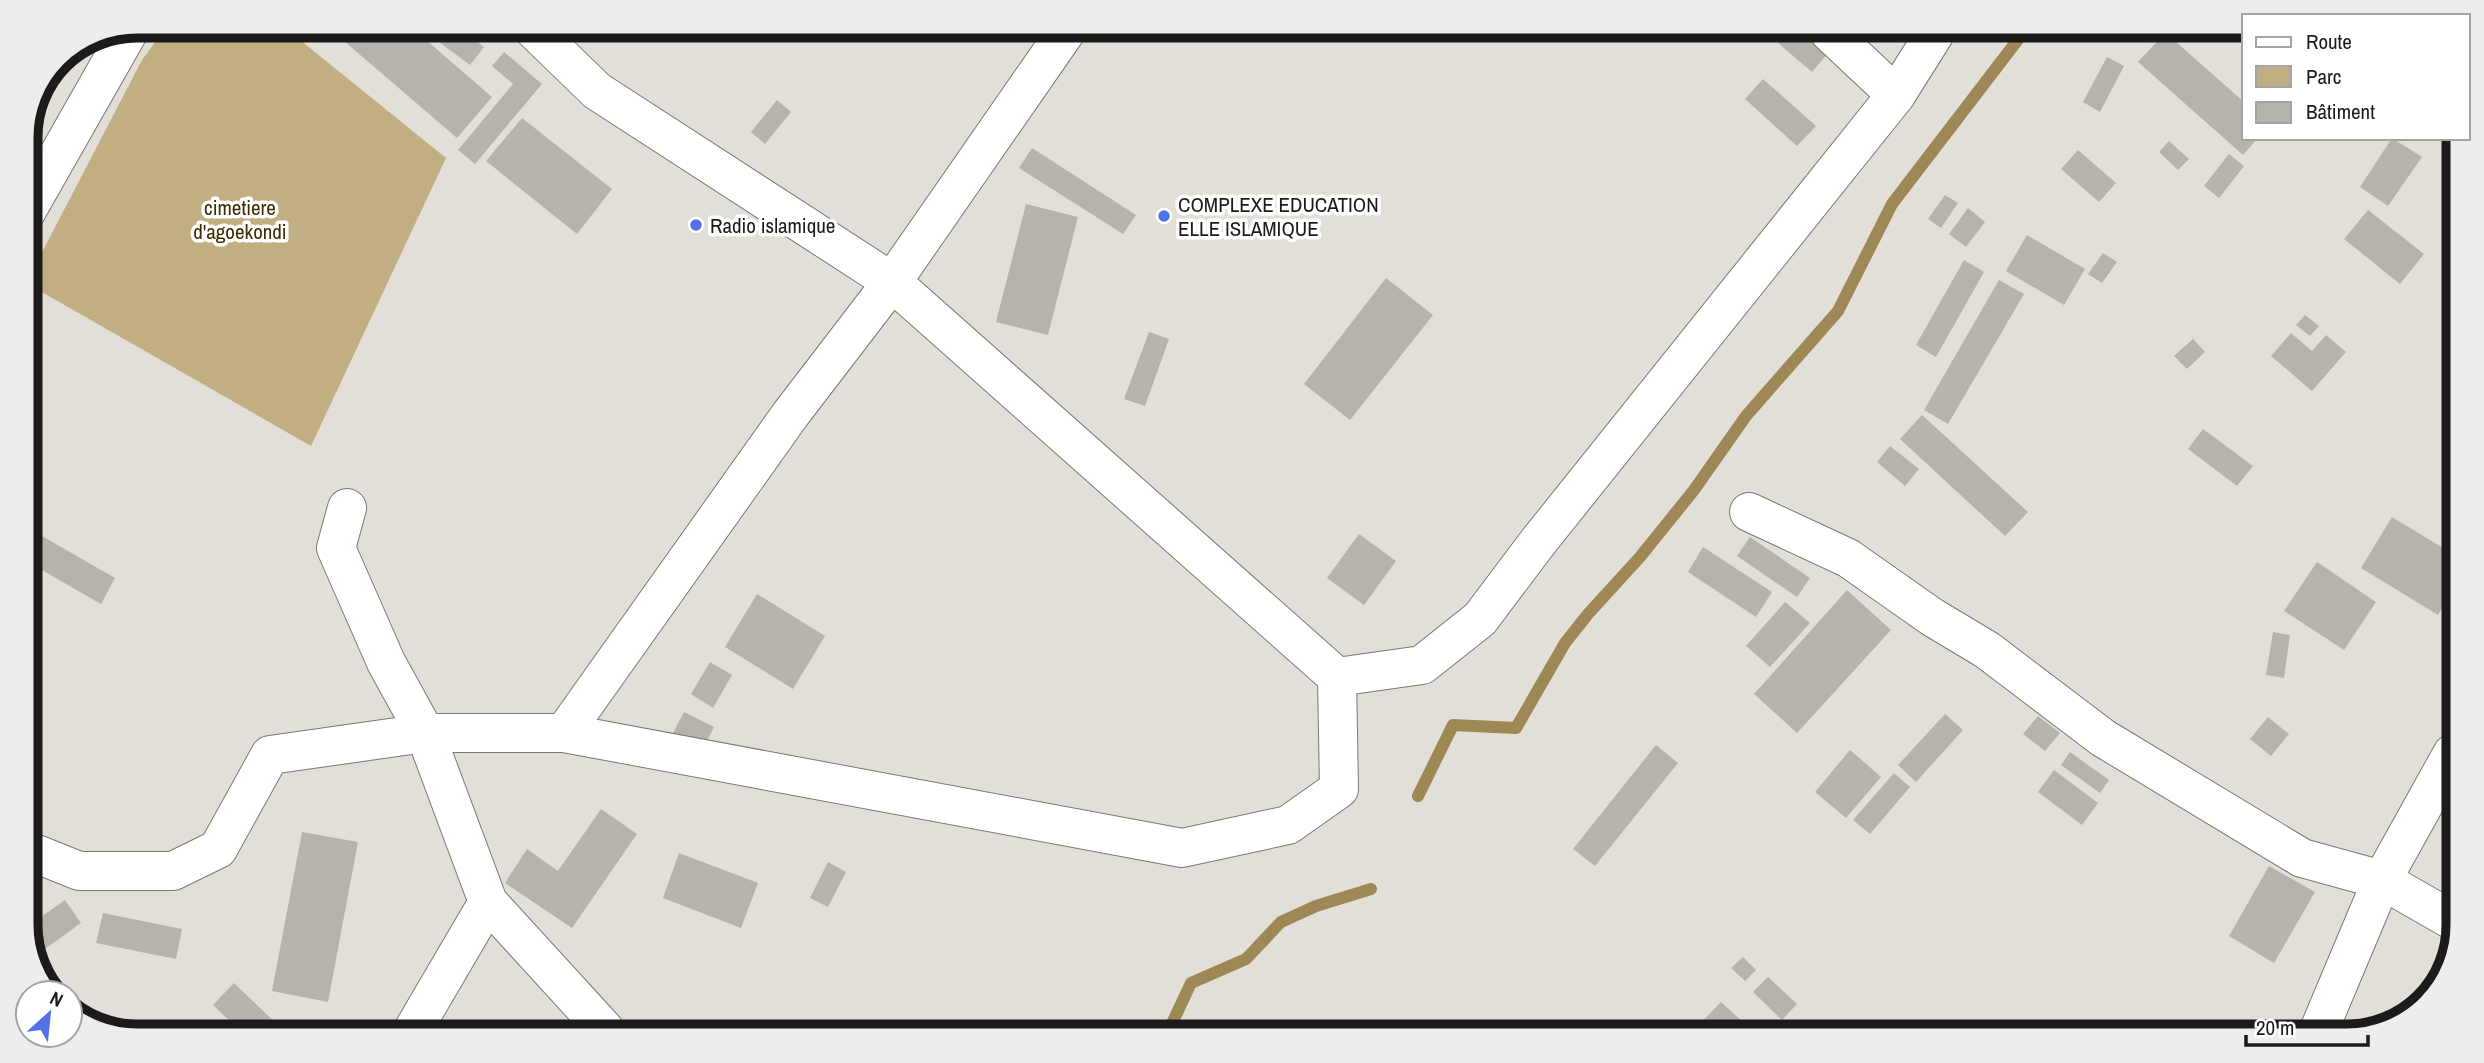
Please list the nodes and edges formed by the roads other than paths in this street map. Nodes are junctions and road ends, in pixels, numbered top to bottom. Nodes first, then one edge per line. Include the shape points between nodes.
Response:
1 (124, 39) edge
2 (543, 39) edge
3 (1061, 39) edge
4 (1835, 39) edge
5 (1931, 39) edge
6 (1896, 95) junction
7 (39, 189) edge
8 (892, 282) junction
9 (347, 508) dead end
10 (1749, 512) dead end
11 (1337, 677) junction
12 (425, 733) junction
13 (564, 733) junction
14 (2446, 765) edge
15 (39, 855) edge
16 (2382, 880) junction
17 (488, 902) junction
18 (2446, 917) edge
19 (416, 1024) edge
20 (600, 1024) edge
21 (2321, 1024) edge

1 - 7 street
2 - 8 street via 597,91
3 - 8 street
4 - 6 street
5 - 6 street
6 - 11 street via 1479,619 1422,665
8 - 11 street
8 - 13 street via 790,415
9 - 12 street via 336,548 386,662
10 - 16 street via 1848,558 1987,650 2102,738 2302,858
11 - 13 street via 1339,789 1288,825 1182,848
12 - 13 street
12 - 15 street via 270,755 218,849 173,871 79,871
12 - 17 street
14 - 16 street
16 - 18 street
16 - 21 street
17 - 19 street
17 - 20 street

